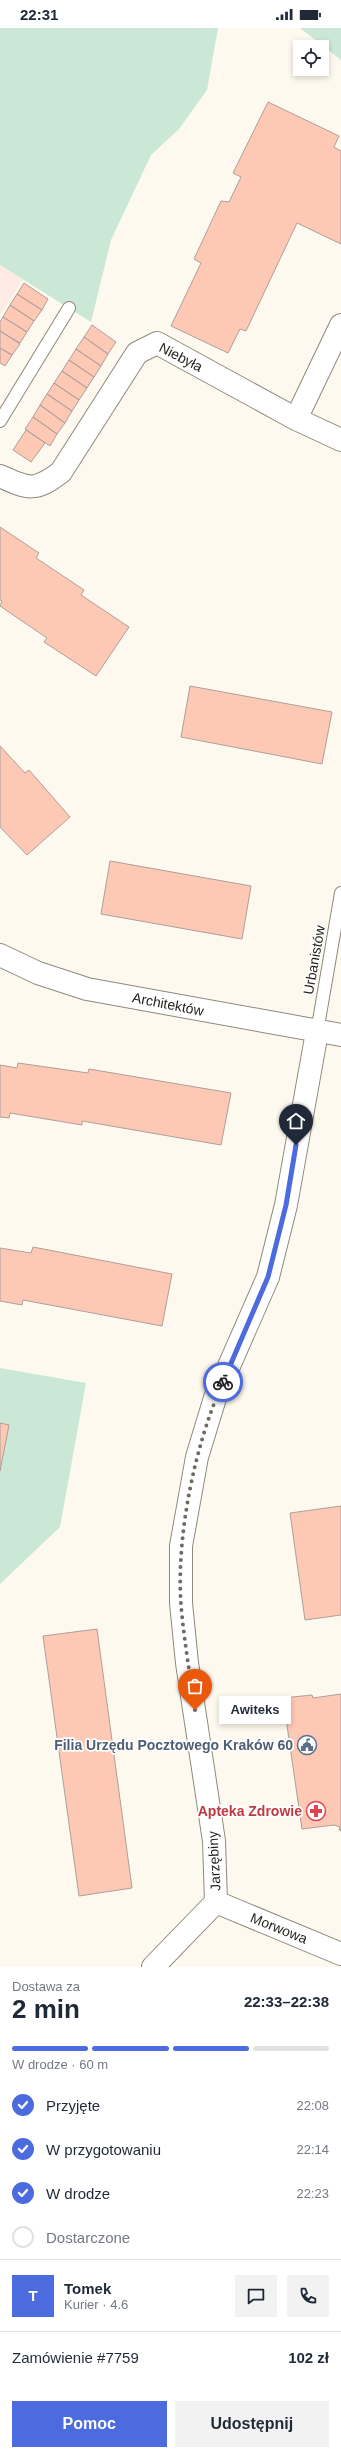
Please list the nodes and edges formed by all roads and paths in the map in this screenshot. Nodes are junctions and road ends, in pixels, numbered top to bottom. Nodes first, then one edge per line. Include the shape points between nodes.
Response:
1 (69, 308) dead end
2 (341, 325) edge
3 (296, 419) junction
4 (0, 421) edge
5 (341, 440) edge
6 (0, 476) edge
7 (341, 893) edge
8 (0, 955) edge
9 (317, 1032) junction
10 (341, 1035) edge
11 (216, 1902) junction
12 (341, 1954) edge
13 (153, 1967) edge

1 - 4 lane
2 - 3 street
3 - 5 street
3 - 6 street, Niebyła via 157,343 136,353 61,472 45,484 24,487
7 - 9 lane, Urbanistów
8 - 9 street, Architektów via 38,973 87,989
9 - 10 street, Architektów
9 - 11 street, Jarzębiny via 286,1205 270,1270 215,1398 197,1457 181,1546 181,1603 187,1663 214,1841
11 - 12 street, Morwowa
11 - 13 street, Jarzębiny

